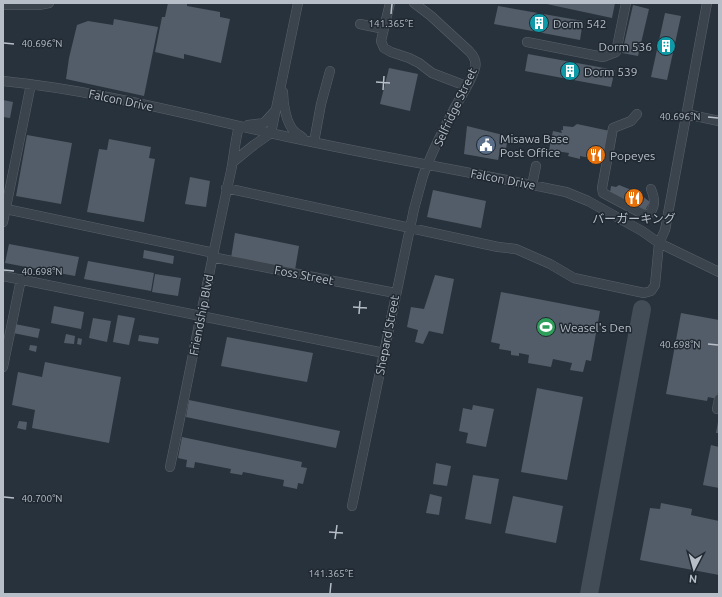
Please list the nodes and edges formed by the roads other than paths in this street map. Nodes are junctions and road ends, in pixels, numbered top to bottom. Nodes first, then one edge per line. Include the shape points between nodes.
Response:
1 (49, 3) edge
2 (298, 3) edge
3 (390, 3) edge
4 (414, 3) edge
5 (626, 3) edge
6 (707, 3) edge
7 (3, 5) edge
8 (360, 24) dead end
9 (384, 29) junction
10 (526, 42) dead end
11 (330, 71) dead end
12 (3, 81) edge
13 (282, 82) junction
14 (31, 84) junction
15 (466, 86) junction
16 (275, 111) junction
17 (637, 114) dead end
18 (686, 114) junction
19 (719, 121) edge
20 (239, 126) junction
21 (271, 133) junction
22 (311, 141) junction
23 (233, 162) junction
24 (428, 165) junction
25 (536, 166) dead end
26 (532, 185) junction
27 (226, 188) junction
28 (651, 189) dead end
29 (6, 209) junction
30 (3, 222) edge
31 (411, 228) junction
32 (659, 243) junction
33 (213, 255) junction
34 (719, 272) edge
35 (3, 276) edge
36 (21, 279) junction
37 (396, 293) junction
38 (202, 315) junction
39 (384, 353) junction
40 (3, 367) edge
41 (719, 399) edge
42 (717, 409) dead end
43 (170, 467) dead end
44 (352, 506) dead end

1 - 7 street
2 - 13 street
3 - 9 street
4 - 15 street, Selfridge Street via 474,56 475,68
5 - 10 street via 616,52 604,57
6 - 18 street
8 - 9 street
9 - 15 street via 381,41 384,48 419,63 432,73
11 - 22 street
12 - 14 street, Falcon Drive
13 - 16 street
13 - 22 street via 288,120 294,131
14 - 20 street, Falcon Drive via 95,94
14 - 29 street
15 - 24 street, Selfridge Street
16 - 20 street via 264,123
16 - 21 street
17 - 28 street via 631,121 613,128 602,188 604,193 646,215 653,210 655,197
18 - 19 street
18 - 32 street via 665,230
20 - 21 street, Falcon Drive
20 - 23 street, Friendship Blvd
21 - 22 street, Falcon Drive
21 - 23 street
22 - 24 street, Falcon Drive
23 - 27 street, Friendship Blvd
24 - 26 street, Falcon Drive
24 - 31 street, Shepard Street via 414,208
25 - 26 street
26 - 32 street, Falcon Drive via 566,192 588,201
27 - 31 street
27 - 33 street, Friendship Blvd
29 - 30 street
29 - 33 street, Foss Street
31 - 32 street via 516,250 550,264 574,278 644,293 651,291 655,286
31 - 37 street, Shepard Street
32 - 34 street, Falcon Drive
33 - 37 street, Foss Street
33 - 38 street, Friendship Blvd
35 - 36 street
36 - 38 street
36 - 40 street
37 - 39 street, Shepard Street
38 - 39 street
38 - 43 street, Friendship Blvd
39 - 44 street, Shepard Street
41 - 42 street

